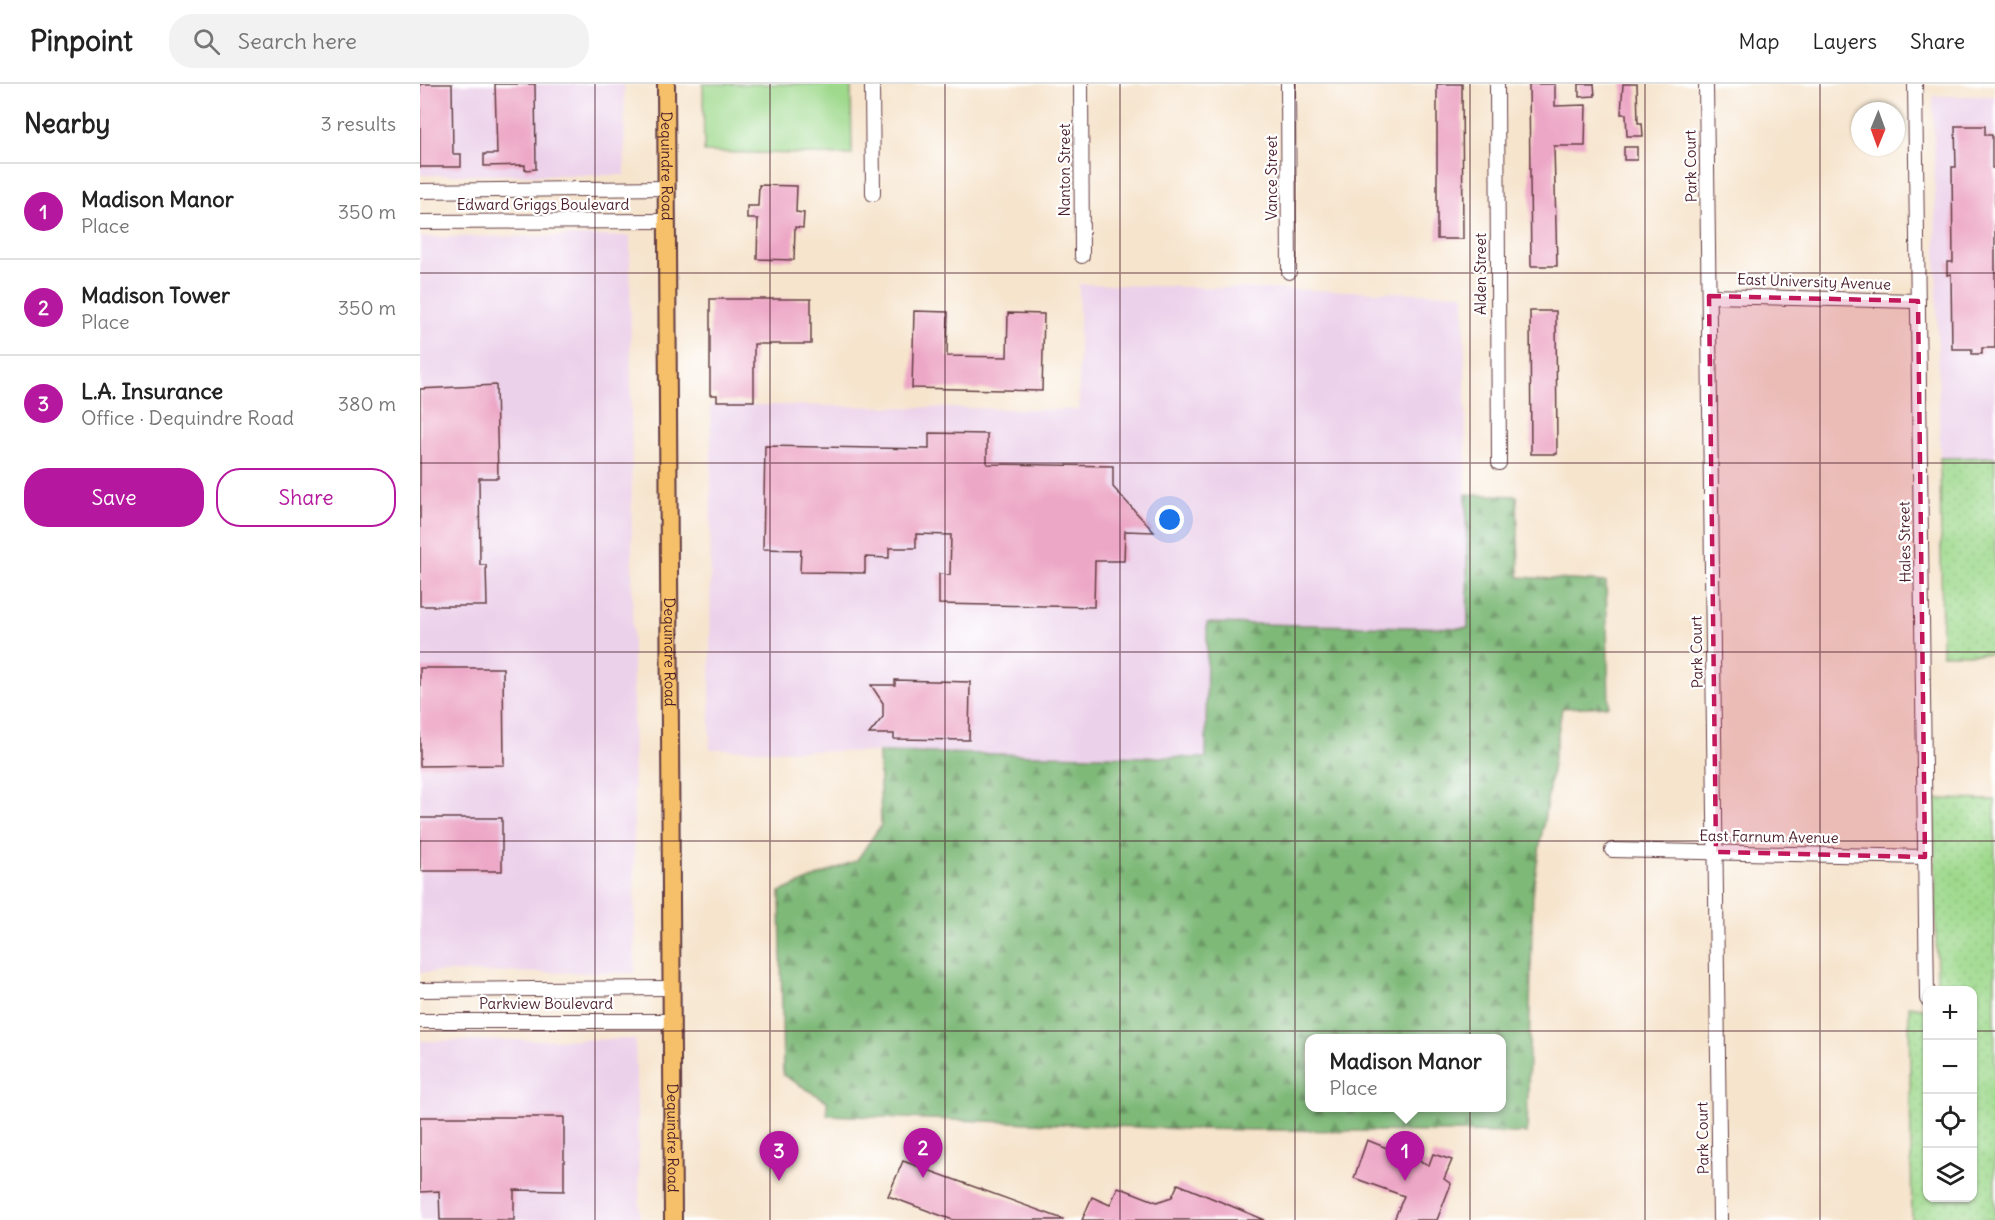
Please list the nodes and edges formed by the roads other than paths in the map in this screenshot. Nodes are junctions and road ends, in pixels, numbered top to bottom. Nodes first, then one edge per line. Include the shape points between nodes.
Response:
1 (666, 84) edge
2 (873, 84) edge
3 (1081, 84) edge
4 (1288, 84) edge
5 (1497, 84) edge
6 (1706, 84) edge
7 (1915, 84) edge
8 (666, 188) junction
9 (420, 191) edge
10 (873, 194) dead end
11 (666, 221) junction
12 (420, 222) edge
13 (1082, 256) dead end
14 (1289, 272) dead end
15 (1709, 296) junction
16 (1918, 301) junction
17 (1499, 463) dead end
18 (1612, 850) dead end
19 (1716, 852) junction
20 (1925, 857) junction
21 (1927, 986) edge
22 (671, 988) junction
23 (420, 990) edge
24 (420, 1021) edge
25 (672, 1021) junction
26 (673, 1220) edge
27 (1720, 1220) edge

1 - 8 main road, Dequindre Road
2 - 10 street
3 - 13 street, Nanton Street
4 - 14 street, Vance Street
5 - 17 street, Alden Street
6 - 15 street, Park Court
7 - 16 street, Hales Street
8 - 9 street, Edward Griggs Boulevard
8 - 11 main road, Dequindre Road
11 - 12 street, Edward Griggs Boulevard
11 - 22 main road, Dequindre Road
15 - 16 street, East University Avenue
15 - 19 street, Park Court
16 - 20 street, Hales Street
18 - 19 street, East Farnum Avenue
19 - 20 street, East Farnum Avenue
19 - 27 street, Park Court
20 - 21 street, Hales Street
22 - 23 street, Parkview Boulevard
22 - 25 main road, Dequindre Road
24 - 25 street, Parkview Boulevard
25 - 26 main road, Dequindre Road

